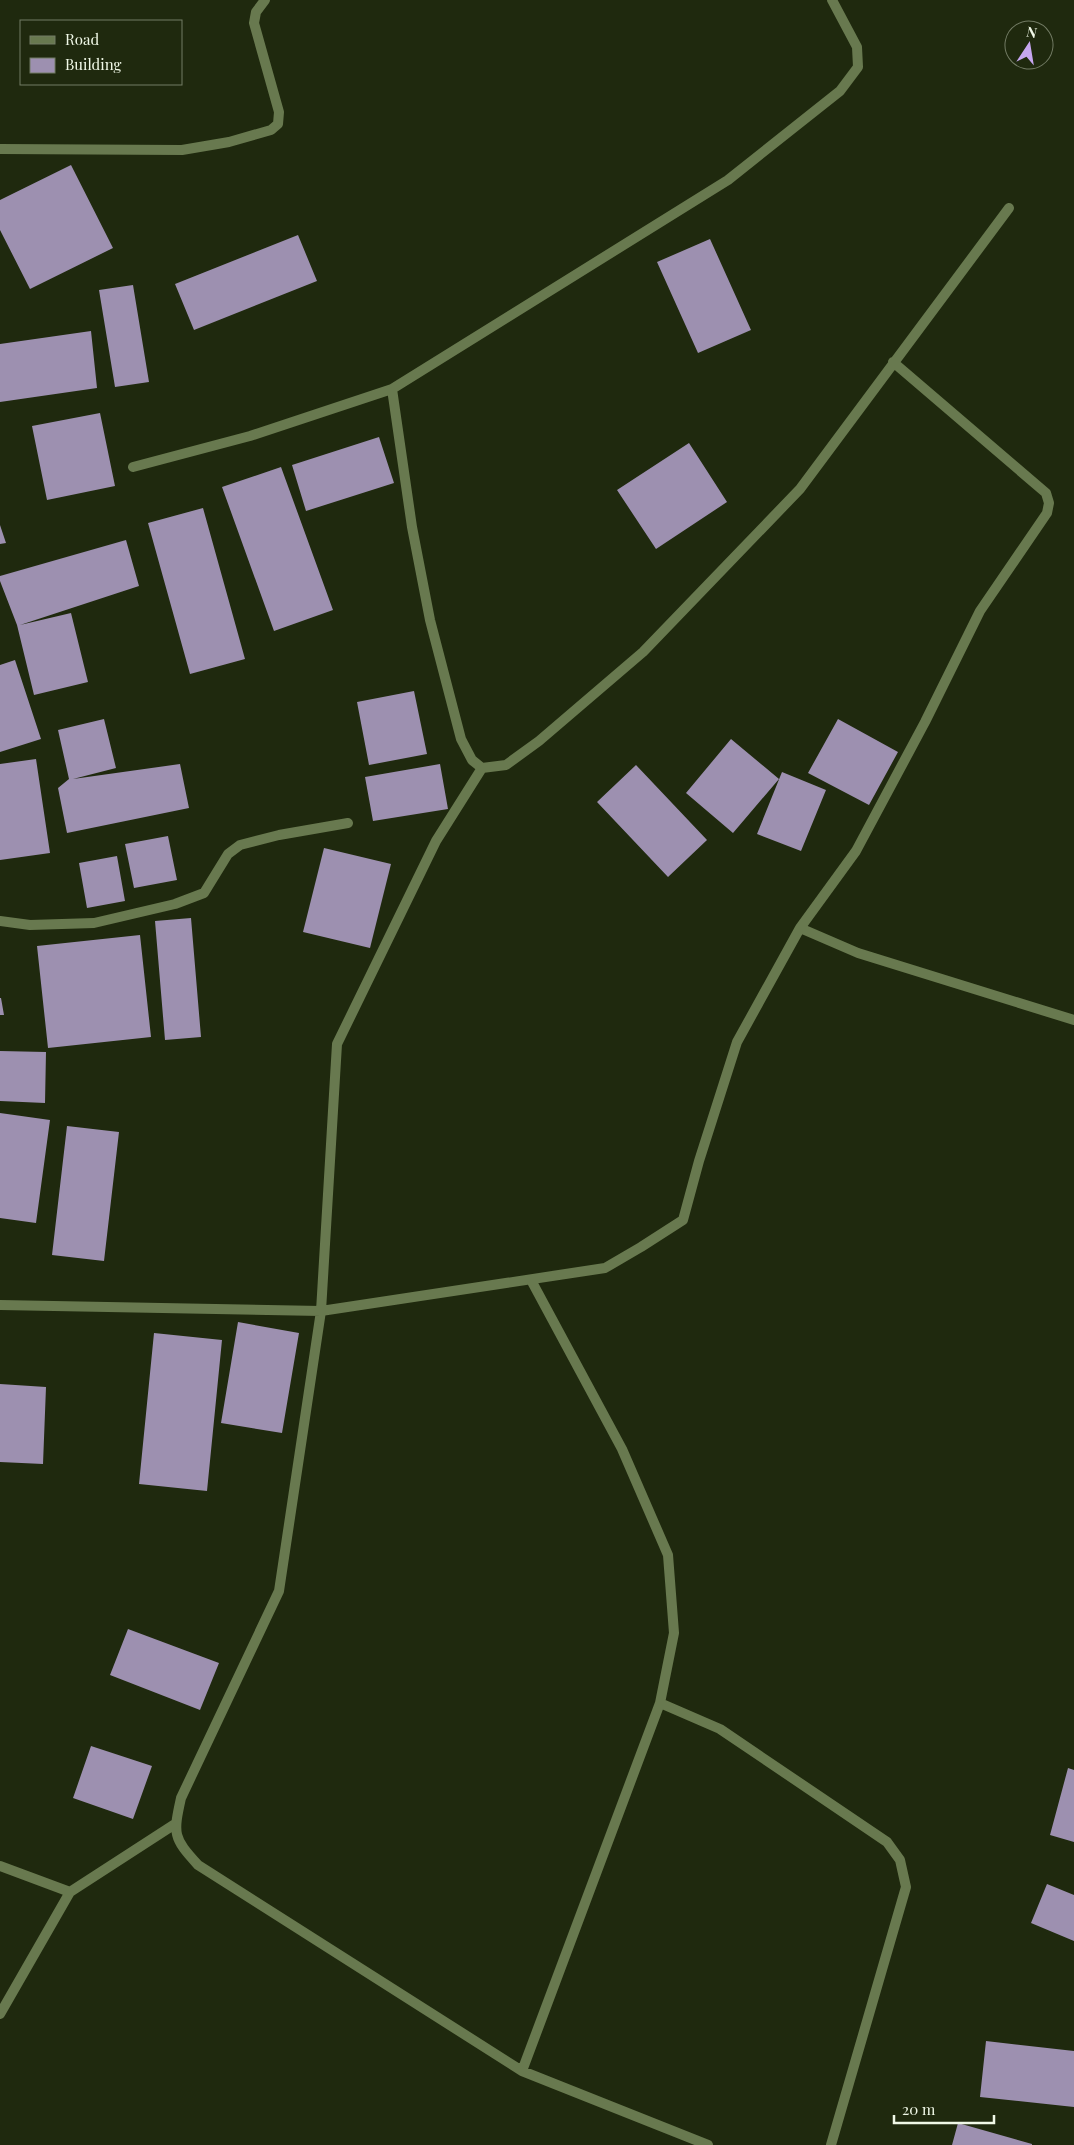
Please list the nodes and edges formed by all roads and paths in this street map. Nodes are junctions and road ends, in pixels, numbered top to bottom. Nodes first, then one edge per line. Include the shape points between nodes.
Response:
1 (265, 0) edge
2 (832, 0) edge
3 (0, 149) edge
4 (1009, 208) dead end
5 (893, 362) junction
6 (392, 388) junction
7 (133, 467) dead end
8 (482, 768) junction
9 (348, 823) dead end
10 (0, 921) edge
11 (800, 928) junction
12 (1074, 1020) edge
13 (531, 1280) junction
14 (0, 1305) edge
15 (321, 1311) junction
16 (660, 1703) junction
17 (175, 1824) junction
18 (0, 1866) edge
19 (70, 1892) junction
20 (0, 2014) edge
21 (522, 2071) junction
22 (708, 2145) edge
23 (831, 2145) edge

1 - 3 street via 256,12 254,23 279,112 278,124 271,130 182,150
2 - 6 street via 857,47 858,66 840,90 728,180
4 - 5 street
5 - 8 street via 800,489 643,652 506,765
5 - 11 street via 1046,493 1049,504 1047,513 980,611 926,722 856,851
6 - 7 street via 250,436
6 - 8 street via 412,527 430,620 462,738 472,760
8 - 15 street via 436,841 337,1044
9 - 10 street via 240,845 228,854 204,893 175,904 94,923 30,925
11 - 12 street via 858,953
11 - 13 street via 737,1042 698,1161 683,1220 605,1268
13 - 15 street
13 - 16 street via 622,1449 668,1555 674,1633
14 - 15 street
15 - 17 street via 279,1591 181,1798
16 - 21 street
16 - 23 street via 720,1729 886,1842 900,1860 906,1886
17 - 19 street
17 - 21 street via 180,1845 198,1865
18 - 19 street
19 - 20 street
21 - 22 street

